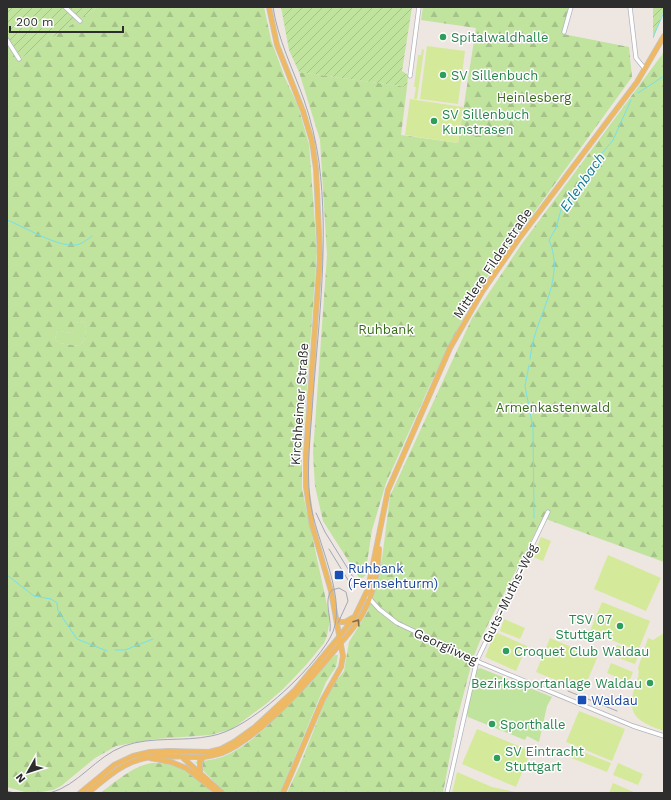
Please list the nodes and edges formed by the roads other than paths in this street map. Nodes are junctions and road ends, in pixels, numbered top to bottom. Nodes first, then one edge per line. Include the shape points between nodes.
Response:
1 (64, 7) edge
2 (268, 7) edge
3 (419, 7) edge
4 (571, 7) edge
5 (630, 7) edge
6 (80, 21) dead end
7 (564, 32) dead end
8 (664, 36) edge
9 (7, 40) edge
10 (19, 59) dead end
11 (645, 69) junction
12 (410, 76) dead end
13 (548, 512) dead end
14 (379, 526) junction
15 (368, 589) junction
16 (369, 598) junction
17 (355, 616) junction
18 (336, 618) junction
19 (339, 637) junction
20 (340, 643) junction
21 (477, 660) junction
22 (664, 736) edge
23 (170, 751) junction
24 (148, 757) junction
25 (181, 757) junction
26 (204, 757) junction
27 (200, 772) junction
28 (80, 793) edge
29 (88, 793) edge
30 (218, 793) edge
31 (222, 793) edge
32 (283, 793) edge
33 (448, 793) edge

1 - 6 street
2 - 18 main road, Kirchheimer Straße via 278,45 307,122 316,169 320,256 306,454 306,488 312,525
3 - 12 street
4 - 7 street
5 - 11 street via 636,58
8 - 11 main road, Mittlere Filderstraße
9 - 10 street
11 - 14 main road, Mittlere Filderstraße via 518,240 468,315 450,348 388,490
13 - 21 street, Guts-Muths-Weg
14 - 15 main road, Mittlere Filderstraße
14 - 16 main road, Mittlere Filderstraße via 377,570
15 - 16 main road
15 - 17 main road, Mittlere Filderstraße
20 -> 16 main road, Mittlere Filderstraße via 358,622
16 - 21 street, Georgiiweg via 397,624
17 - 18 main road via 345,622 340,622
17 - 19 main road, Mittlere Filderstraße
18 - 19 main road, Kirchheimer Straße
19 - 20 main road, Kirchheimer Straße
19 - 23 main road, Mittlere Filderstraße via 295,690 255,727 234,742 209,752
20 - 26 main road, Mittlere Filderstraße via 302,688 268,720 236,746 222,753
20 - 32 main road, Kirchheimer Straße via 343,656 341,668 329,686
21 - 22 street, Georgiiweg via 633,726
21 - 33 street, Guts-Muths-Weg
23 - 25 main road
23 - 28 main road, Mittlere Filderstraße via 150,752 126,758
24 - 25 main road, Mittlere Filderstraße
24 - 29 main road via 121,767
24 - 30 main road via 186,768
25 - 26 main road, Mittlere Filderstraße
25 - 27 main road
26 - 27 main road via 200,761
27 - 31 main road

